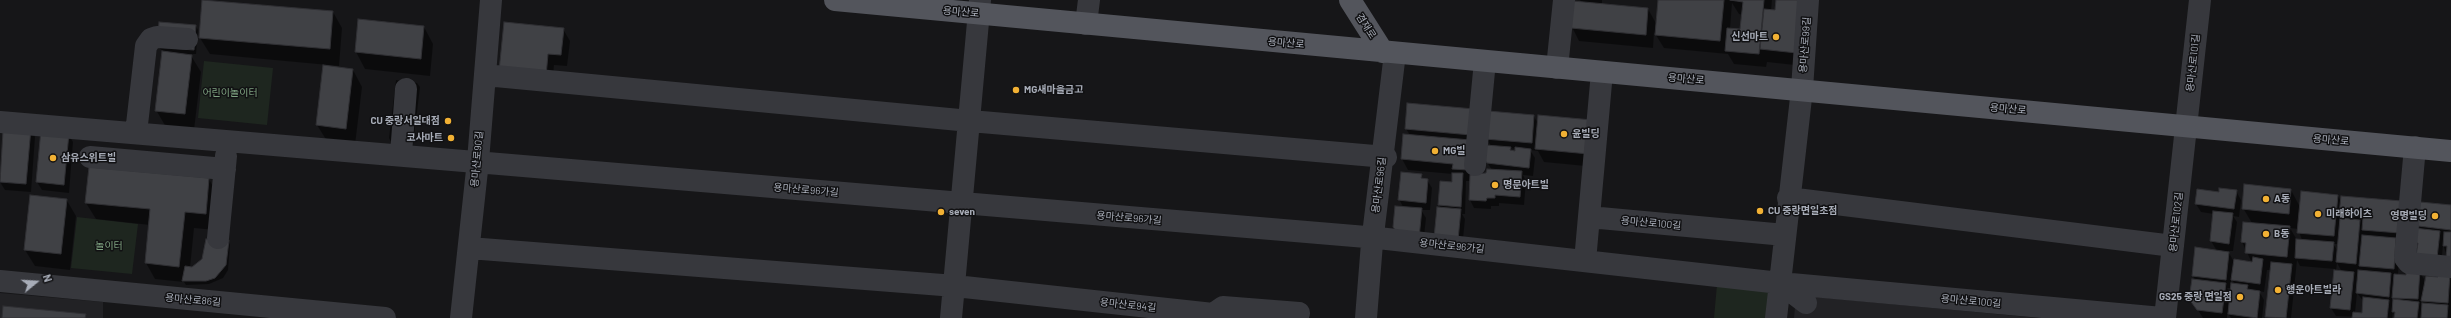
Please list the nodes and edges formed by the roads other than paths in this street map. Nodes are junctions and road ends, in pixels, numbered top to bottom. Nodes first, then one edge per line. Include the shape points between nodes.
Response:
1 (491, 0) edge
2 (835, 0) edge
3 (1088, 0) edge
4 (1350, 0) edge
5 (1564, 0) edge
6 (1808, 0) edge
7 (2200, 0) edge
8 (979, 7) edge
9 (1086, 24) junction
10 (187, 39) dead end
11 (1389, 53) junction
12 (1485, 61) junction
13 (1557, 68) junction
14 (1602, 72) junction
15 (485, 76) junction
16 (406, 89) dead end
17 (1802, 89) junction
18 (970, 121) junction
19 (0, 122) edge
20 (2187, 126) junction
21 (136, 133) junction
22 (228, 140) junction
23 (2415, 147) junction
24 (2451, 151) edge
25 (400, 154) junction
26 (90, 157) dead end
27 (1384, 157) junction
28 (478, 161) junction
29 (1475, 165) dead end
30 (225, 169) junction
31 (1788, 198) junction
32 (963, 204) junction
33 (1589, 217) junction
34 (1785, 236) junction
35 (1373, 237) junction
36 (218, 238) dead end
37 (2174, 246) junction
38 (469, 248) junction
39 (1585, 261) junction
40 (2451, 267) edge
41 (0, 281) edge
42 (1780, 283) junction
43 (955, 286) junction
44 (1806, 303) dead end
45 (1299, 313) dead end
46 (385, 318) edge
47 (461, 318) edge
48 (951, 318) edge
49 (1366, 318) edge
50 (1776, 318) edge
51 (2162, 318) edge
52 (2165, 318) edge

1 - 15 street, 용마산로90길
2 - 8 main road, 용마산로
3 - 9 street
4 - 11 main road, 겸재로
5 - 13 street
6 - 17 street, 용마산로99길
7 - 20 street, 용마산로101길
8 - 9 main road, 용마산로
8 - 18 street
9 - 11 main road, 용마산로
10 - 21 street via 157,36 146,46
11 - 12 main road, 용마산로
11 - 27 street, 용마산로96길
12 - 13 main road, 용마산로
12 - 29 street
13 - 14 main road, 용마산로
14 - 17 main road, 용마산로
14 - 33 street
15 - 18 street
15 - 28 street, 용마산로90길
16 - 25 street
17 - 20 main road, 용마산로
17 - 31 street
18 - 27 street
18 - 32 street
19 - 21 street, 용마산로96가길
20 - 23 main road, 용마산로
20 - 37 street, 용마산로102길
21 - 22 street, 용마산로96가길
22 - 25 street, 용마산로96가길
22 - 30 street
23 - 24 main road, 용마산로
23 - 40 street via 2406,258 2409,263
25 - 28 street, 용마산로96가길
26 - 30 street
27 - 35 street, 용마산로96길
28 - 32 street, 용마산로96가길
28 - 38 street, 용마산로90길
30 - 36 street
31 - 34 street
31 - 37 street
32 - 35 street, 용마산로96가길
32 - 43 street
33 - 34 street, 용마산로100길
33 - 39 street
34 - 42 street
35 - 39 street, 용마산로96가길
35 - 49 street, 용마산로96길
37 - 52 street, 용마산로102길
38 - 43 street, 용마산로94길
38 - 47 street, 용마산로90길
39 - 42 street, 용마산로96가길
41 - 46 street, 용마산로86길
42 - 44 street
42 - 50 street
42 - 51 street, 용마산로100길
43 - 45 street, 용마산로94길 via 1213,314 1223,307
43 - 48 street

